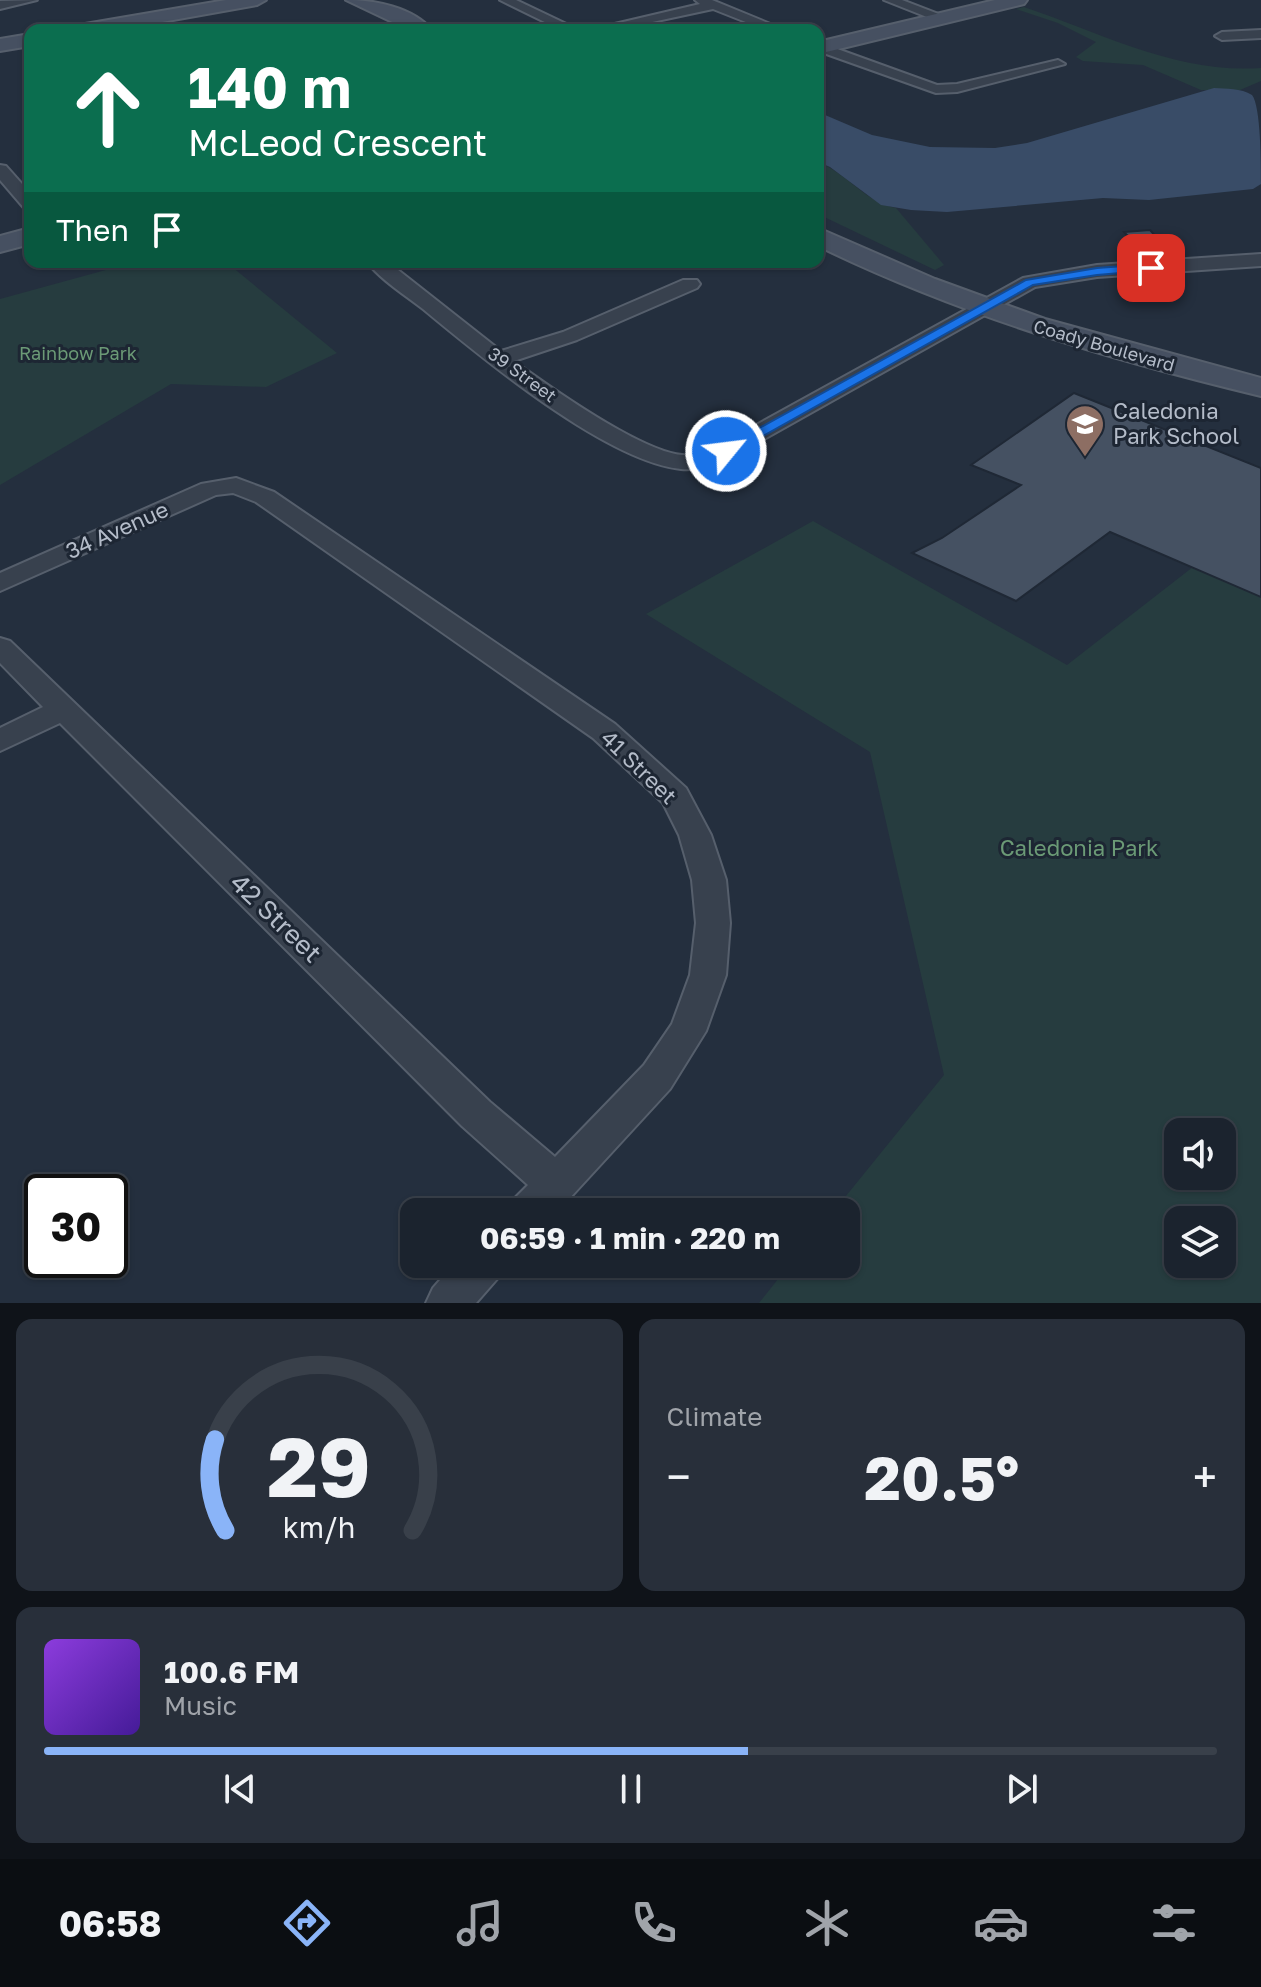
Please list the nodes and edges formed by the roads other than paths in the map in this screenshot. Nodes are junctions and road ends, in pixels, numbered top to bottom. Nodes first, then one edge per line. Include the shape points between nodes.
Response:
1 (31, 0) edge
2 (257, 0) edge
3 (355, 0) edge
4 (506, 0) edge
5 (890, 0) edge
6 (1018, 0) edge
7 (708, 3) edge
8 (0, 5) edge
9 (378, 5) edge
10 (942, 18) junction
11 (119, 24) edge
12 (412, 24) edge
13 (559, 24) edge
14 (621, 24) edge
15 (762, 24) edge
16 (1261, 34) edge
17 (1222, 36) dead end
18 (24, 41) edge
19 (0, 45) edge
20 (824, 46) edge
21 (824, 49) edge
22 (1058, 64) dead end
23 (0, 170) edge
24 (24, 197) edge
25 (24, 238) edge
26 (824, 239) edge
27 (0, 244) edge
28 (1261, 260) edge
29 (384, 268) edge
30 (690, 284) dead end
31 (983, 309) junction
32 (498, 359) junction
33 (1261, 387) edge
34 (236, 485) joint
35 (0, 583) edge
36 (0, 647) edge
37 (63, 709) junction
38 (0, 741) edge
39 (544, 1198) edge
40 (470, 1278) edge
41 (448, 1303) edge

1 - 8 street
2 - 11 main road
3 - 9 main road
4 - 13 street
5 - 10 street
6 - 10 main road
7 - 14 street
7 - 15 street
9 - 12 main road
10 - 20 main road
16 - 17 street
18 - 19 main road
21 - 22 street via 936,89
23 - 24 street
25 - 27 main road
26 - 31 main road, Coady Boulevard
28 - 31 street via 1097,271 1030,282
29 - 32 street, 39 Street
30 - 32 street via 570,336
31 - 32 street, 39 Street via 726,451 682,463 647,452 587,420
31 - 33 main road, Coady Boulevard
34 - 35 street, 34 Avenue via 210,489
34 - 39 street, 41 Street via 265,497 604,731 675,796 695,835 709,880 713,923 708,975 688,1031 657,1077
36 - 37 street, 42 Street
37 - 38 street
37 - 39 street, 42 Street via 476,1114
40 - 41 street

